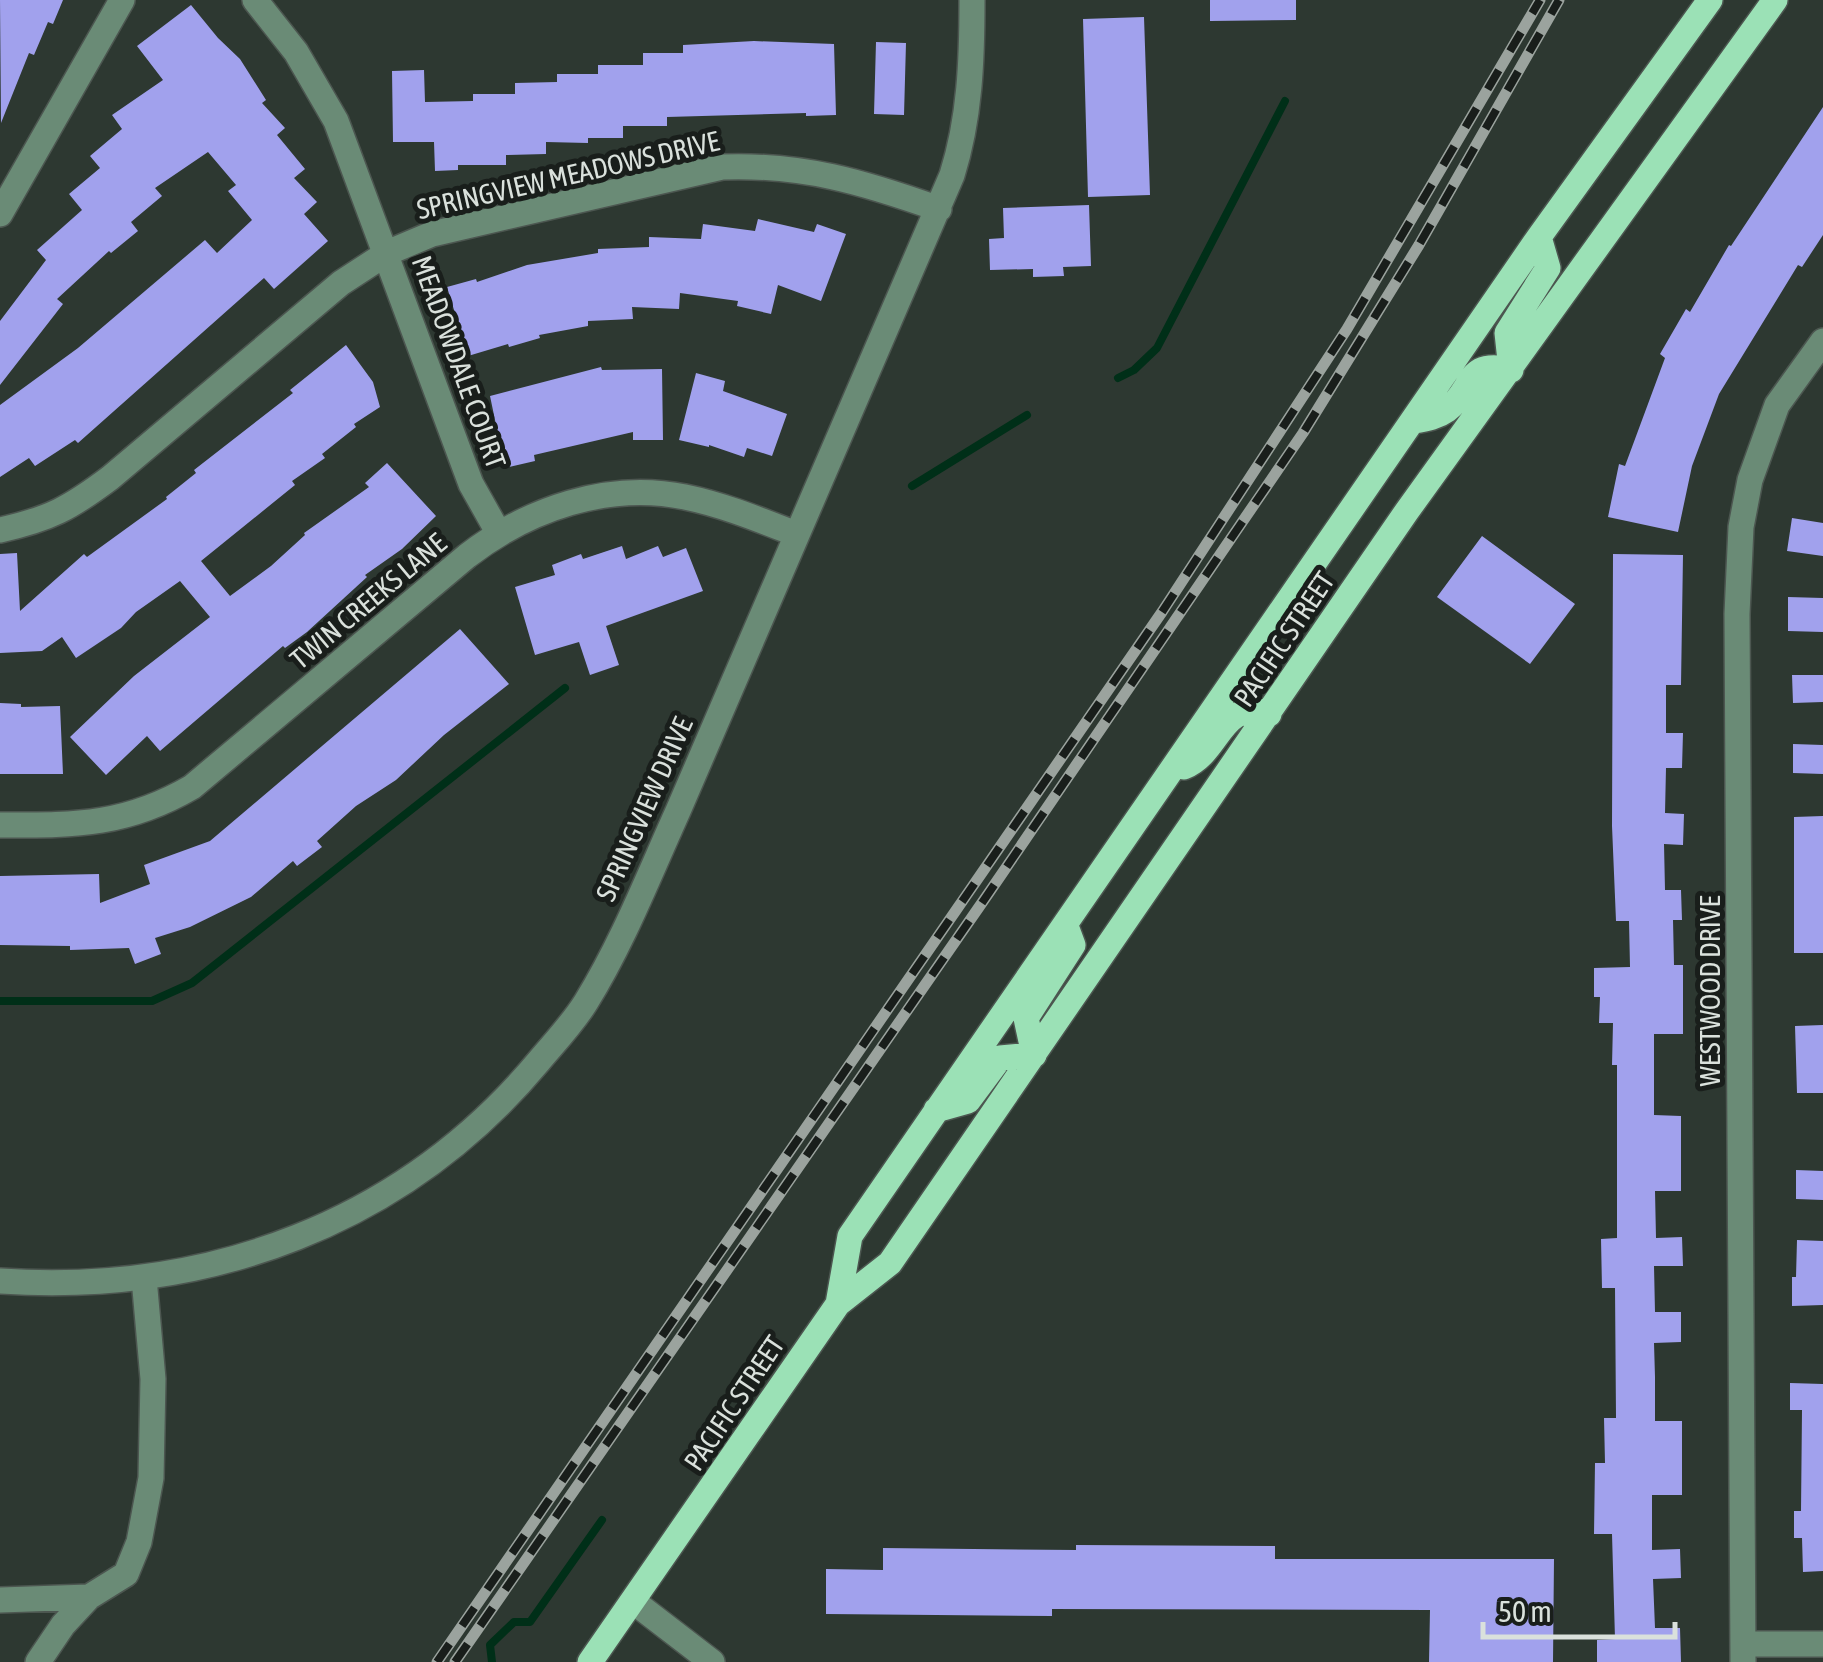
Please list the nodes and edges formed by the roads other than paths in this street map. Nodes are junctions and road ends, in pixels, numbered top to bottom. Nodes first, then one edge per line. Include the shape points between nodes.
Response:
1 (122, 0) edge
2 (254, 0) edge
3 (972, 0) edge
4 (1710, 0) edge
5 (1775, 0) edge
6 (939, 208) junction
7 (0, 214) edge
8 (1539, 237) junction
9 (387, 253) junction
10 (1822, 344) edge
11 (1512, 370) junction
12 (1415, 420) junction
13 (0, 530) edge
14 (498, 532) junction
15 (796, 534) junction
16 (1269, 714) junction
17 (1169, 773) junction
18 (0, 824) edge
19 (1066, 926) junction
20 (1034, 1055) junction
21 (936, 1110) junction
22 (144, 1278) junction
23 (0, 1282) edge
24 (838, 1304) junction
25 (90, 1597) junction
26 (0, 1600) edge
27 (634, 1602) junction
28 (1823, 1644) edge
29 (1743, 1653) edge
30 (38, 1662) edge
31 (590, 1662) edge
32 (712, 1662) edge

1 - 7 street
2 - 9 street, MEADOWDALE COURT via 296,52 336,121
3 - 6 street, SPRINGVIEW DRIVE via 963,141
4 - 8 main road, PACIFIC STREET
5 - 11 main road, PACIFIC STREET
6 - 9 street, SPRINGVIEW MEADOWS DRIVE via 811,170 722,167 432,234
6 - 15 street, SPRINGVIEW DRIVE
8 - 11 main road via 1548,268 1507,333
8 - 12 main road, PACIFIC STREET
9 - 13 street, SPRINGVIEW MEADOWS DRIVE via 341,282 70,508
9 - 14 street, MEADOWDALE COURT via 470,484
10 - 29 street, WESTWOOD DRIVE via 1778,405 1750,480 1741,527
11 - 12 main road via 1484,367 1446,411
11 - 16 main road, PACIFIC STREET
12 - 17 main road, PACIFIC STREET
14 - 15 street, TWIN CREEKS LANE via 568,503 644,492 722,506
14 - 18 street, TWIN CREEKS LANE via 192,787 160,806 118,819
15 - 22 street, SPRINGVIEW DRIVE via 610,959 585,1004 526,1078 449,1151 335,1221 241,1258
16 - 17 main road via 1242,711 1196,762
16 - 20 main road, PACIFIC STREET
17 - 19 main road, PACIFIC STREET
19 - 20 main road via 1073,946 1026,1018
19 - 21 main road, PACIFIC STREET
20 - 21 main road via 1000,1058 968,1101
20 - 24 main road, PACIFIC STREET via 890,1263
21 - 24 main road, PACIFIC STREET via 850,1236
22 - 23 street, SPRINGVIEW DRIVE
22 - 25 street via 153,1380 151,1478 126,1574
24 - 27 main road, PACIFIC STREET
25 - 26 street
25 - 30 street
27 - 31 main road, PACIFIC STREET
27 - 32 street
28 - 29 street

